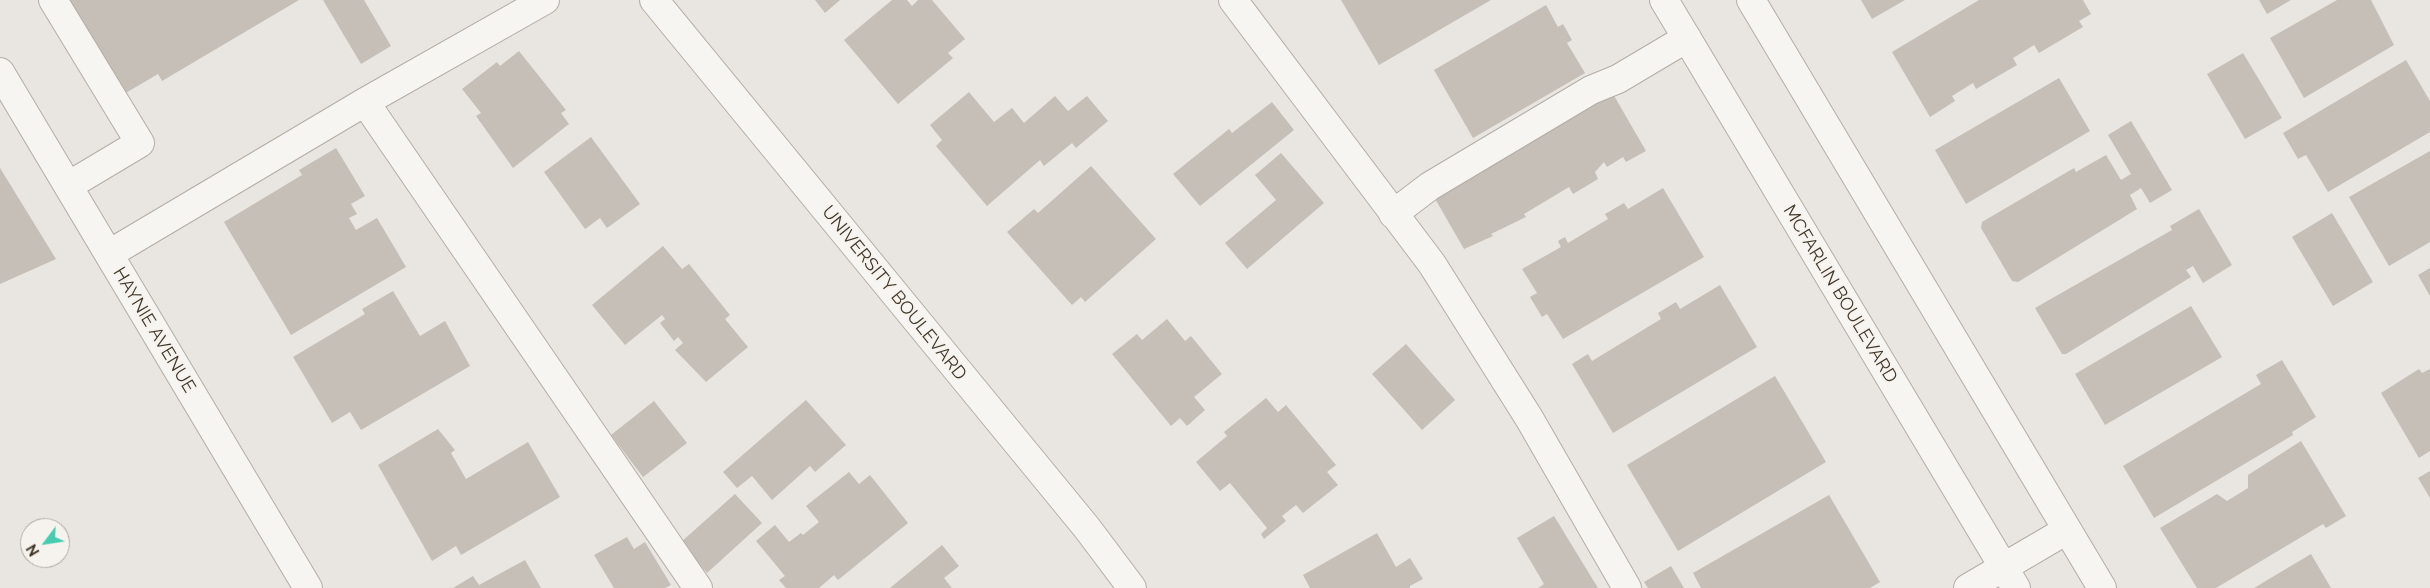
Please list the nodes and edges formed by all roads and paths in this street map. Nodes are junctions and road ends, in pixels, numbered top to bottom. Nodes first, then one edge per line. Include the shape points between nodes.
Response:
1 (54, 0) edge
2 (545, 0) edge
3 (654, 0) edge
4 (1664, 0) edge
5 (1751, 0) edge
6 (1244, 3) edge
7 (1687, 38) junction
8 (0, 72) edge
9 (365, 102) junction
10 (68, 186) junction
11 (1393, 214) junction
12 (109, 254) junction
13 (2067, 530) junction
14 (2010, 578) edge
15 (308, 588) edge
16 (698, 588) edge
17 (1132, 588) edge
18 (1627, 588) edge
19 (1968, 588) edge
20 (2102, 588) edge

1 - 10 street via 140,143
2 - 9 street
3 - 17 street, UNIVERSITY BOULEVARD via 1087,528
4 - 7 street, MCFARLIN BOULEVARD
5 - 13 street
6 - 11 street
7 - 11 street via 1618,79 1591,90 1430,186
7 - 14 street, MCFARLIN BOULEVARD
8 - 10 street, HAYNIE AVENUE
9 - 12 street
9 - 16 street
10 - 12 street, HAYNIE AVENUE
11 - 18 street via 1432,264 1529,418
12 - 15 street, HAYNIE AVENUE
13 - 14 street
13 - 20 street
14 - 19 street

